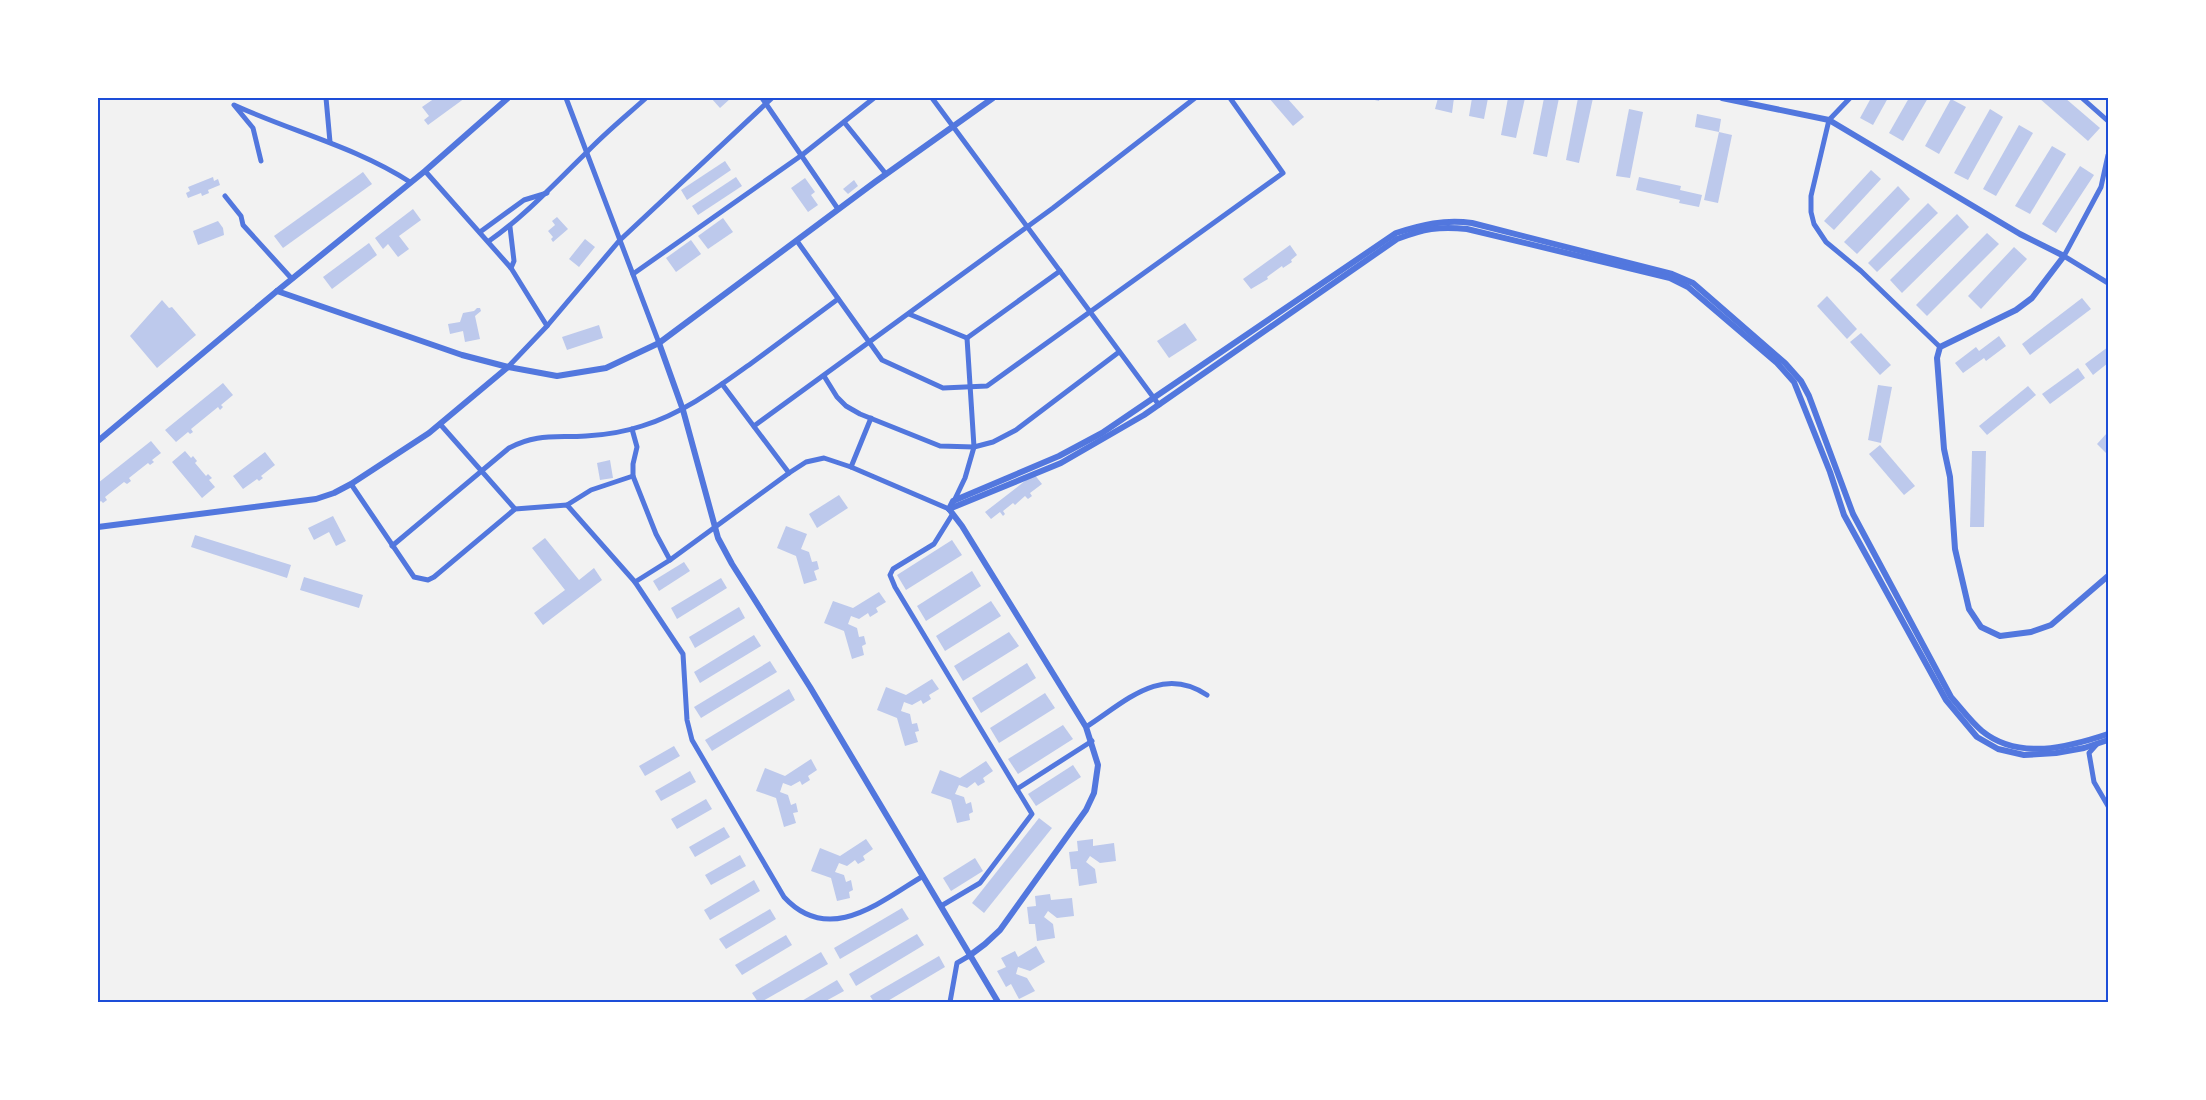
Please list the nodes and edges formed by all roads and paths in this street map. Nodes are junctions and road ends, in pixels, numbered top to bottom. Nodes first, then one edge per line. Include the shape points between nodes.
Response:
1 (326, 98) edge
2 (508, 98) edge
3 (566, 98) edge
4 (646, 98) edge
5 (762, 98) edge
6 (772, 98) edge
7 (874, 98) edge
8 (932, 98) edge
9 (993, 98) edge
10 (1194, 98) edge
11 (1230, 98) edge
12 (1722, 98) edge
13 (1850, 98) edge
14 (2082, 98) edge
15 (766, 103) junction
16 (1830, 120) junction
17 (844, 122) junction
18 (2108, 122) edge
19 (953, 126) junction
20 (330, 142) junction
21 (586, 152) junction
22 (802, 155) junction
23 (2108, 155) edge
24 (261, 161) dead end
25 (425, 171) junction
26 (886, 174) junction
27 (410, 182) junction
28 (547, 193) junction
29 (225, 196) dead end
30 (838, 209) junction
31 (510, 227) junction
32 (1027, 227) junction
33 (480, 232) junction
34 (489, 241) junction
35 (619, 241) junction
36 (797, 241) junction
37 (2064, 256) junction
38 (511, 268) junction
39 (1060, 271) junction
40 (633, 274) junction
41 (292, 279) junction
42 (2108, 283) edge
43 (277, 291) junction
44 (838, 299) junction
45 (1090, 312) junction
46 (909, 314) junction
47 (547, 326) junction
48 (967, 338) junction
49 (659, 343) junction
50 (870, 344) junction
51 (1940, 347) junction
52 (1119, 352) junction
53 (508, 367) junction
54 (824, 376) junction
55 (722, 384) junction
56 (971, 388) junction
57 (1154, 398) junction
58 (1159, 405) junction
59 (683, 410) junction
60 (871, 418) junction
61 (440, 424) junction
62 (754, 426) junction
63 (632, 429) junction
64 (98, 442) edge
65 (974, 448) junction
66 (851, 467) junction
67 (481, 471) junction
68 (789, 472) junction
69 (634, 476) junction
70 (351, 484) junction
71 (953, 501) junction
72 (567, 505) junction
73 (515, 509) junction
74 (951, 512) junction
75 (714, 526) junction
76 (98, 527) edge
77 (392, 546) junction
78 (670, 560) junction
79 (2108, 576) edge
80 (635, 582) junction
81 (1208, 695) dead end
82 (1086, 728) junction
83 (2108, 734) edge
84 (2108, 740) edge
85 (1092, 742) junction
86 (2099, 743) junction
87 (2079, 749) junction
88 (2089, 753) junction
89 (1016, 789) junction
90 (2108, 806) edge
91 (923, 876) junction
92 (941, 906) junction
93 (969, 956) junction
94 (950, 1002) edge
95 (998, 1002) edge

1 - 20 street
2 - 25 street
3 - 21 street
4 - 21 street
5 - 15 street
6 - 15 street
7 - 17 street
8 - 19 street
9 - 19 street
10 - 32 street
11 - 45 street via 1283,173
12 - 16 street
13 - 16 street
14 - 18 street
15 - 22 street
15 - 35 street
16 - 37 street via 2020,234
16 - 51 street via 1811,196 1814,224 1826,242
17 - 22 street
17 - 26 street
19 - 26 street
19 - 32 street
20 - 24 street via 234,105 253,128
20 - 27 street
21 - 28 street
21 - 35 street
22 - 30 street
22 - 40 street
23 - 37 street via 2101,187
25 - 27 street
25 - 33 street
26 - 30 street
27 - 41 street
28 - 31 street
28 - 33 street via 524,200
29 - 41 street via 241,216 242,225
30 - 36 street
31 - 34 street
31 - 38 street via 514,261
32 - 39 street
32 - 46 street
33 - 34 street
34 - 38 street
35 - 40 street
35 - 47 street
36 - 44 street
36 - 49 street
37 - 42 street
37 - 51 street via 2032,298 2016,310
38 - 47 street
39 - 45 street
39 - 48 street
40 - 49 street
41 - 43 street
43 - 53 street via 462,355
43 - 64 street
44 - 50 street
44 - 55 street
45 - 52 street
45 - 56 street via 987,386
46 - 48 street
46 - 50 street
47 - 53 street
48 - 56 street
49 - 53 street via 606,368 570,374 557,376
49 - 59 street
50 - 54 street
50 - 56 street via 882,360 943,388
51 - 79 street via 1937,358 1955,549 1969,609 1981,627 2000,636 2031,632 2051,625
52 - 57 street
52 - 65 street via 1016,430
53 - 61 street
54 - 60 street via 846,406
54 - 62 street
55 - 59 street
55 - 62 street
56 - 65 street
57 - 58 street
57 - 71 street via 1102,433 1059,456
57 - 83 street via 1396,233 1421,225 1444,221 1472,223 1672,274 1692,283 1785,362 1801,381 1853,514 1951,697 1983,732 2002,743 2023,749 2056,748
58 - 74 street via 1061,463
58 - 87 street via 1397,240 1422,230 1443,226 1467,228 1670,278 1688,287 1777,363 1794,382 1844,515 1946,700 1960,718 1977,737 1998,749 2024,755
59 - 63 street
59 - 75 street
60 - 65 street via 940,446
60 - 66 street
61 - 67 street
61 - 70 street
62 - 68 street
63 - 67 street via 588,436 528,439 509,448
63 - 69 street via 637,447
65 - 71 street via 965,478
66 - 68 street via 824,458 806,462
66 - 74 street
67 - 73 street
67 - 77 street
68 - 75 street
69 - 72 street via 591,490
69 - 78 street via 656,534
70 - 76 street via 316,499
70 - 77 street
71 - 74 street
72 - 73 street
72 - 80 street
73 - 77 street via 428,580 414,577
74 - 82 street
74 - 89 street via 934,544 892,569 890,575
75 - 78 street
75 - 91 street via 732,564 810,686
78 - 80 street
80 - 91 street via 683,654 692,740 791,904 811,916 838,920 865,911
81 - 82 street via 1181,682 1152,686
82 - 85 street
84 - 86 street
85 - 89 street
85 - 93 street via 1098,765 1094,793 1086,810 1000,930
86 - 87 street
86 - 88 street
87 - 88 street
88 - 90 street via 2094,782
89 - 92 street via 1032,814 1029,820 980,883
91 - 92 street
92 - 93 street
93 - 94 street via 956,963
93 - 95 street

